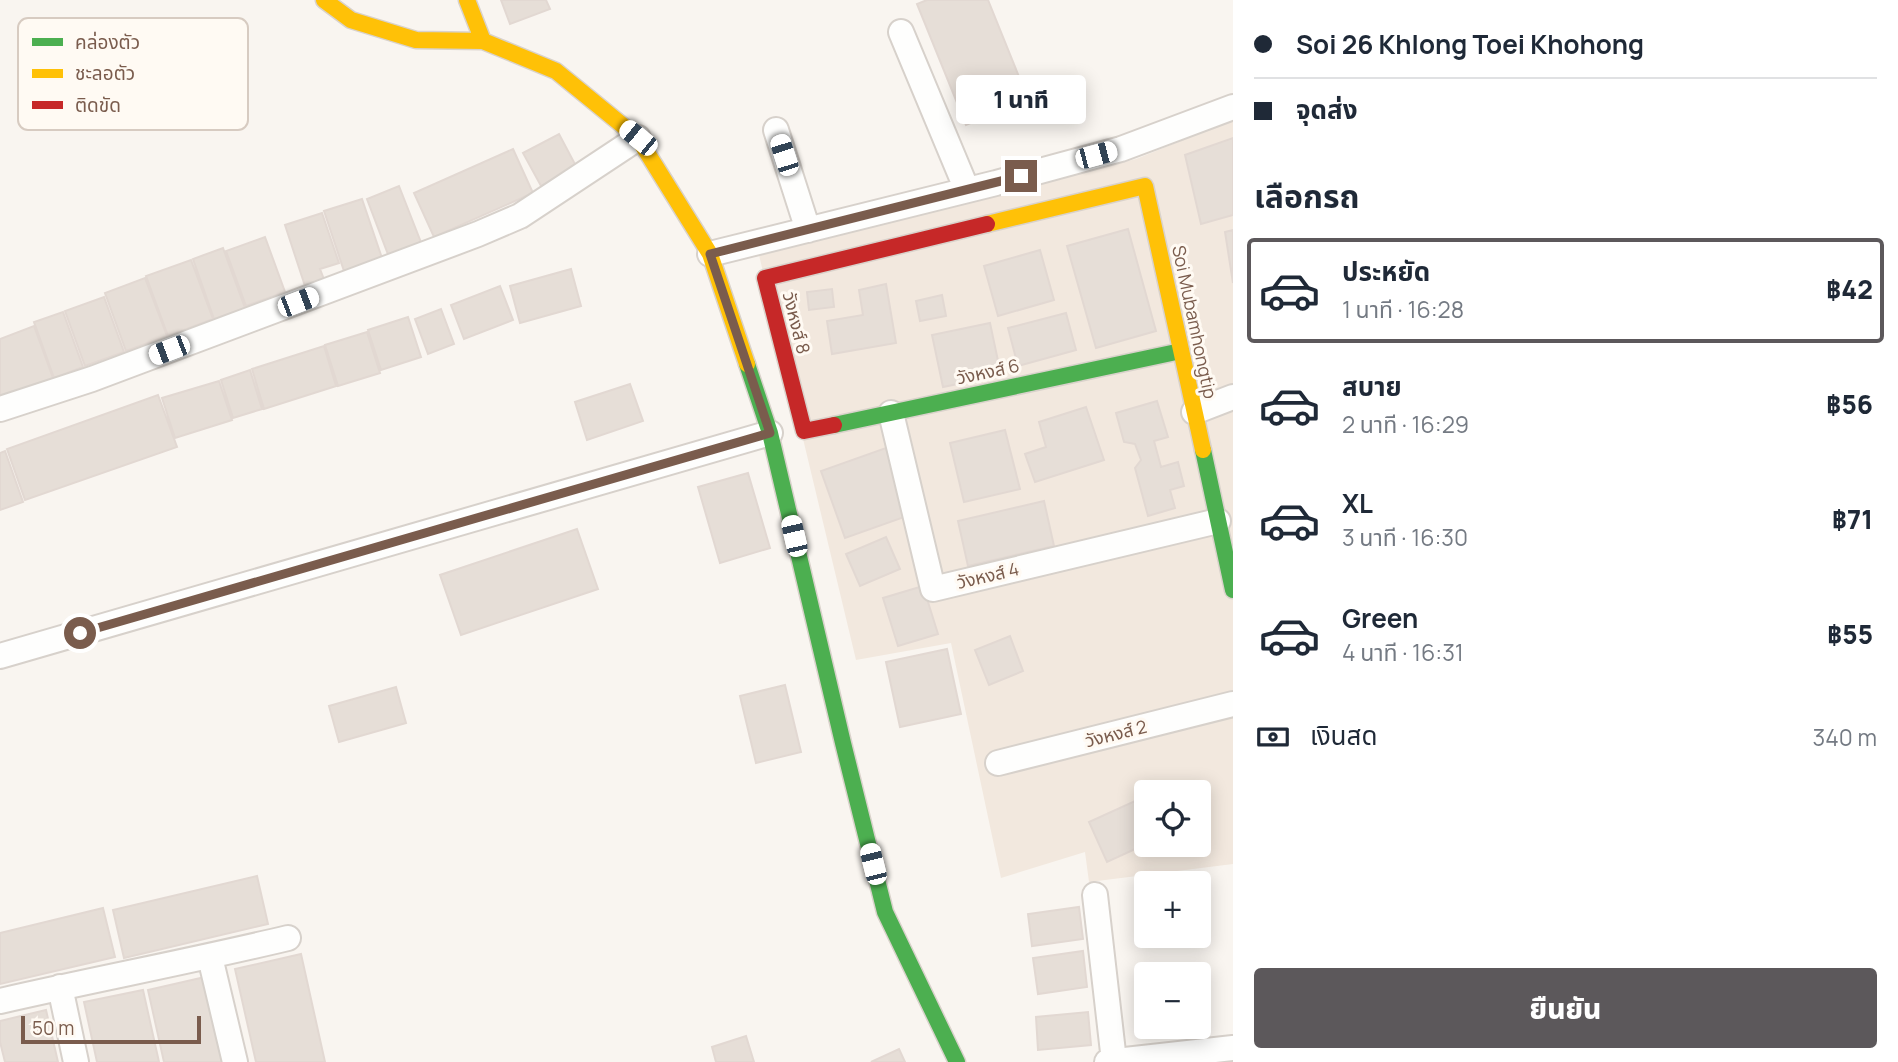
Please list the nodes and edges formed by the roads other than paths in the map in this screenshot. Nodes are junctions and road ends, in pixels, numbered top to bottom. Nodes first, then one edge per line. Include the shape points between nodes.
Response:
1 (324, 0) edge
2 (467, 0) edge
3 (901, 32) dead end
4 (483, 41) junction
5 (1233, 107) edge
6 (776, 130) dead end
7 (638, 138) junction
8 (1145, 186) joint
9 (967, 190) junction
10 (808, 230) junction
11 (710, 254) junction
12 (1181, 351) junction
13 (1233, 397) edge
14 (0, 409) edge
15 (891, 412) junction
16 (1194, 412) junction
17 (804, 431) joint
18 (770, 433) junction
19 (1218, 521) junction
20 (1232, 582) edge
21 (0, 656) edge
22 (1233, 704) edge
23 (998, 763) dead end
24 (1095, 895) dead end
25 (288, 938) dead end
26 (210, 957) junction
27 (60, 987) junction
28 (0, 1001) edge
29 (1233, 1048) edge
30 (1114, 1061) edge
31 (76, 1062) edge
32 (235, 1062) edge
33 (957, 1062) edge
34 (1107, 1062) edge

1 - 4 street via 351,20 416,40
2 - 4 street
3 - 9 street
4 - 7 street via 556,71
5 - 9 street via 1121,149
6 - 10 street
7 - 11 street
7 - 14 street via 520,216 466,239 105,375
8 - 12 street, Soi Mubamhongtip
8 - 17 street, วังหงส์ 8 via 765,278
9 - 10 street
10 - 11 street
11 - 18 street
12 - 15 street, วังหงส์ 6
12 - 16 street, Soi Mubamhongtip
13 - 16 street
15 - 17 street, วังหงส์ 6
15 - 19 street, วังหงส์ 4 via 933,589
16 - 19 street, Soi Mubamhongtip
18 - 21 street
18 - 33 street via 885,912
19 - 20 street, Soi Mubamhongtip
22 - 23 street, วังหงส์ 2
24 - 30 street
25 - 26 street
26 - 27 street
26 - 32 street
27 - 28 street
27 - 31 street
29 - 30 street
30 - 34 street

